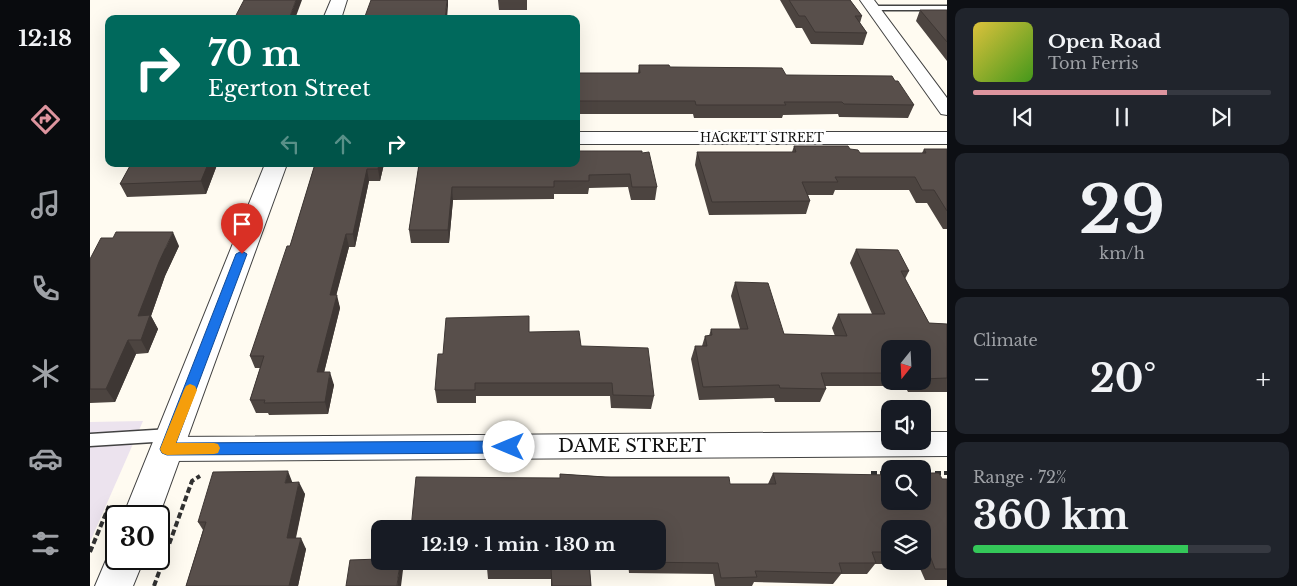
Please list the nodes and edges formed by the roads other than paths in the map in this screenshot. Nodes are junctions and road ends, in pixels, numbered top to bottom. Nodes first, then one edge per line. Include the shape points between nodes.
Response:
1 (339, 0) edge
2 (870, 4) edge
3 (947, 8) edge
4 (333, 15) edge
5 (947, 110) edge
6 (580, 138) edge
7 (947, 138) edge
8 (275, 167) edge
9 (90, 440) edge
10 (170, 442) junction
11 (947, 444) edge
12 (145, 505) edge
13 (121, 570) edge
14 (114, 586) edge

1 - 4 street
2 - 3 lane
2 - 5 street
6 - 7 street, HACKETT STREET
8 - 10 street
9 - 10 lane
10 - 11 street, DAME STREET
10 - 12 street
13 - 14 street

